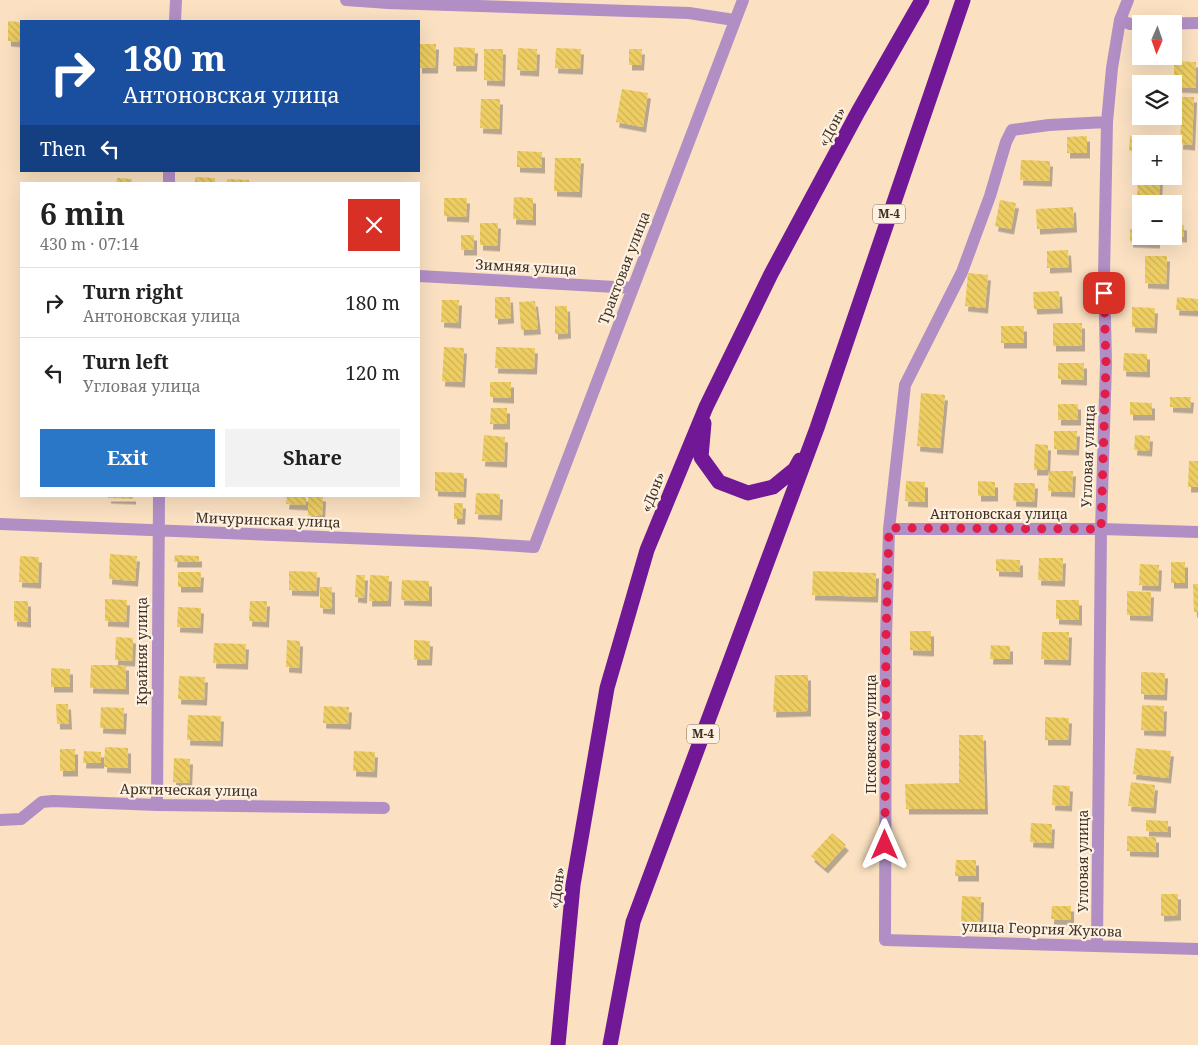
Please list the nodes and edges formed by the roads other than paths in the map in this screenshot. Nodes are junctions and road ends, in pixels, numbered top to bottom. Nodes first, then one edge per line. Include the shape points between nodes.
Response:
1 (176, 0) edge
2 (346, 0) edge
3 (742, 0) edge
4 (922, 0) edge
5 (963, 0) edge
6 (1128, 0) edge
7 (388, 1) edge
8 (615, 5) edge
9 (175, 20) edge
10 (734, 20) junction
11 (1120, 20) junction
12 (1132, 24) edge
13 (1182, 24) edge
14 (1198, 24) edge
15 (1107, 122) junction
16 (420, 276) edge
17 (632, 288) junction
18 (706, 406) junction
19 (817, 428) junction
20 (159, 497) edge
21 (0, 524) edge
22 (889, 528) junction
23 (1101, 529) junction
24 (158, 530) junction
25 (1198, 532) edge
26 (534, 547) joint
27 (157, 805) junction
28 (384, 808) dead end
29 (0, 820) edge
30 (885, 940) joint
31 (1098, 945) junction
32 (1198, 949) edge
33 (558, 1045) edge
34 (610, 1045) edge

1 - 9 street
2 - 7 street
3 - 10 street, Трактовая улица
4 - 18 highway, «Дон» / М-4 via 771,274
5 - 19 highway, М-4
6 - 11 street, Угловая улица
7 - 8 street
8 - 10 street
10 - 17 street, Трактовая улица
11 - 12 street
11 - 15 street, Угловая улица
13 - 14 street
15 - 22 street, Псковская улица via 1012,130 962,272 905,385
15 - 23 street, Угловая улица via 1106,363
16 - 17 street, Зимняя улица
17 - 26 street, Трактовая улица
18 - 19 highway, М-4 via 701,457 719,482 748,493 774,486 795,469
18 - 33 highway, «Дон» / М-4 via 647,550 606,688 573,885
19 - 34 highway, М-4 via 632,922
20 - 24 street, Крайняя улица
21 - 24 street, Мичуринская улица
22 - 23 street, Антоновская улица
22 - 30 street, Псковская улица
23 - 25 street, Антоновская улица
23 - 31 street, Угловая улица
24 - 26 street, Мичуринская улица
24 - 27 street, Крайняя улица
27 - 28 street, Арктическая улица
27 - 29 street, Арктическая улица via 47,801 21,819
30 - 31 street, улица Георгия Жукова
31 - 32 street, улица Георгия Жукова

